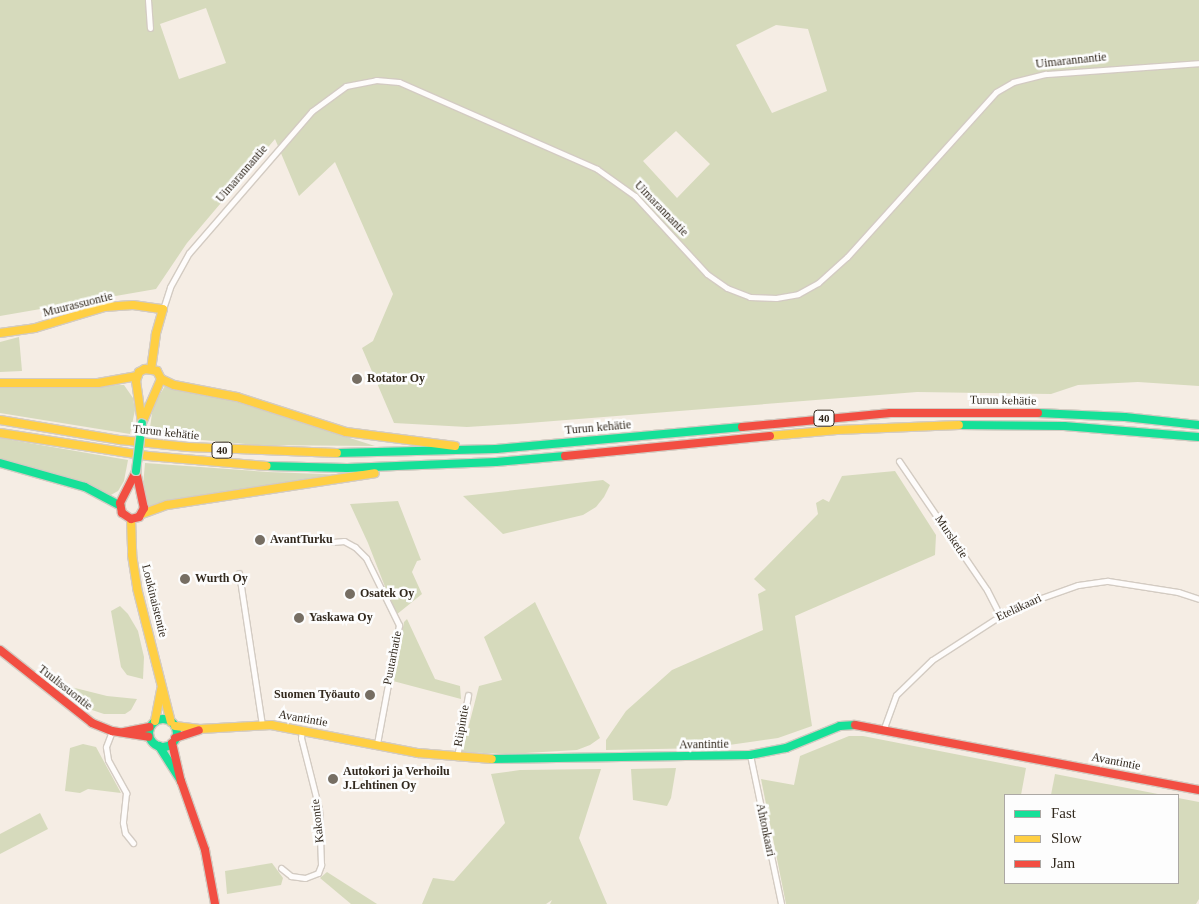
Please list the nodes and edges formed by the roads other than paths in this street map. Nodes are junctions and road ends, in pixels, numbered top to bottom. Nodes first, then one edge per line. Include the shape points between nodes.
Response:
1 (148, 0) edge
2 (150, 28) dead end
3 (1199, 63) edge
4 (163, 309) junction
5 (0, 333) edge
6 (151, 369) junction
7 (137, 376) junction
8 (161, 379) junction
9 (0, 383) edge
10 (0, 420) edge
11 (142, 423) junction
12 (1199, 424) edge
13 (1121, 430) junction
14 (0, 433) edge
15 (1199, 438) edge
16 (1199, 443) edge
17 (496, 448) junction
18 (899, 461) dead end
19 (0, 464) edge
20 (419, 466) junction
21 (136, 471) junction
22 (120, 506) junction
23 (142, 514) junction
24 (131, 518) junction
25 (333, 542) dead end
26 (239, 573) dead end
27 (1199, 599) edge
28 (1000, 616) junction
29 (0, 650) edge
30 (161, 688) junction
31 (468, 696) dead end
32 (153, 724) junction
33 (173, 724) junction
34 (262, 725) junction
35 (884, 728) junction
36 (200, 729) junction
37 (302, 729) junction
38 (112, 731) junction
39 (122, 733) junction
40 (149, 737) junction
41 (174, 740) junction
42 (377, 744) junction
43 (159, 746) junction
44 (750, 755) junction
45 (457, 757) junction
46 (180, 781) junction
47 (1199, 790) edge
48 (133, 842) dead end
49 (280, 868) dead end
50 (215, 904) edge
51 (781, 904) edge

1 - 2 street
3 - 4 street, Uimarannantie via 1056,73 1013,82 996,92 825,277 798,294 776,298 750,297 727,288 707,274 635,196 597,169 399,82 376,80 346,86 312,111 189,253 170,287
4 - 5 main road, Muurassuontie via 133,305 104,307 34,328
4 - 6 main road, Uimarannantie
6 - 7 main road via 141,370
6 - 8 main road via 157,371
7 - 9 main road via 98,383
7 - 11 main road
8 - 11 main road
8 - 17 main road via 174,385 236,397 346,432 421,443
10 - 17 main road, Turun kehätie / 40 via 120,440 249,452 364,454
11 - 21 main road, bridge
12 - 17 main road, Turun kehätie / 40 via 1010,412 890,413
13 - 15 main road, Turun kehätie / 40
13 - 16 main road
13 - 20 main road, Turun kehätie / 40 via 1009,425 886,427
14 - 20 main road, Turun kehätie / 40 via 108,451 196,461 302,467
18 - 28 street, Mursketie via 987,590
19 - 22 main road via 85,487
20 - 23 main road via 167,505
21 - 22 main road
21 - 23 main road via 144,506
22 - 24 main road via 124,516
23 - 24 main road
24 - 30 main road, Loukinaistentie via 133,570
25 - 42 street, Puutarhatie via 344,541 366,558 400,625
26 - 34 street
27 - 28 street, Eteläkaari via 1178,592 1108,581 1060,590
28 - 35 street, Eteläkaari via 947,648 913,676 896,695
29 - 38 main road, Tuulissuontie via 74,711
30 - 32 main road, Loukinaistentie
30 - 33 main road, Loukinaistentie
31 - 45 street, Riipintie
32 - 33 main road via 163,719
32 - 39 main road, Tuulissuontie
32 - 40 main road
33 - 36 main road, Avantintie
33 - 41 main road
34 - 36 main road, Avantintie
34 - 37 main road, Avantintie
35 - 44 main road, Avantintie via 862,724 840,726 786,748
35 - 47 main road, Avantintie
36 - 41 main road, Avantintie
37 - 42 main road, Avantintie
37 - 49 street, Kakontie via 301,738 319,810 321,865 318,873 305,878 290,876
38 - 39 main road, Tuulissuontie
38 - 48 street via 106,747 108,760 126,793 123,823 125,833
39 - 40 main road, Tuulissuontie
40 - 43 main road
41 - 43 main road
41 - 46 main road
42 - 45 main road, Avantintie
43 - 46 main road
44 - 45 main road, Avantintie via 503,760
44 - 51 street, Ahtonkaari
46 - 50 main road via 205,850

